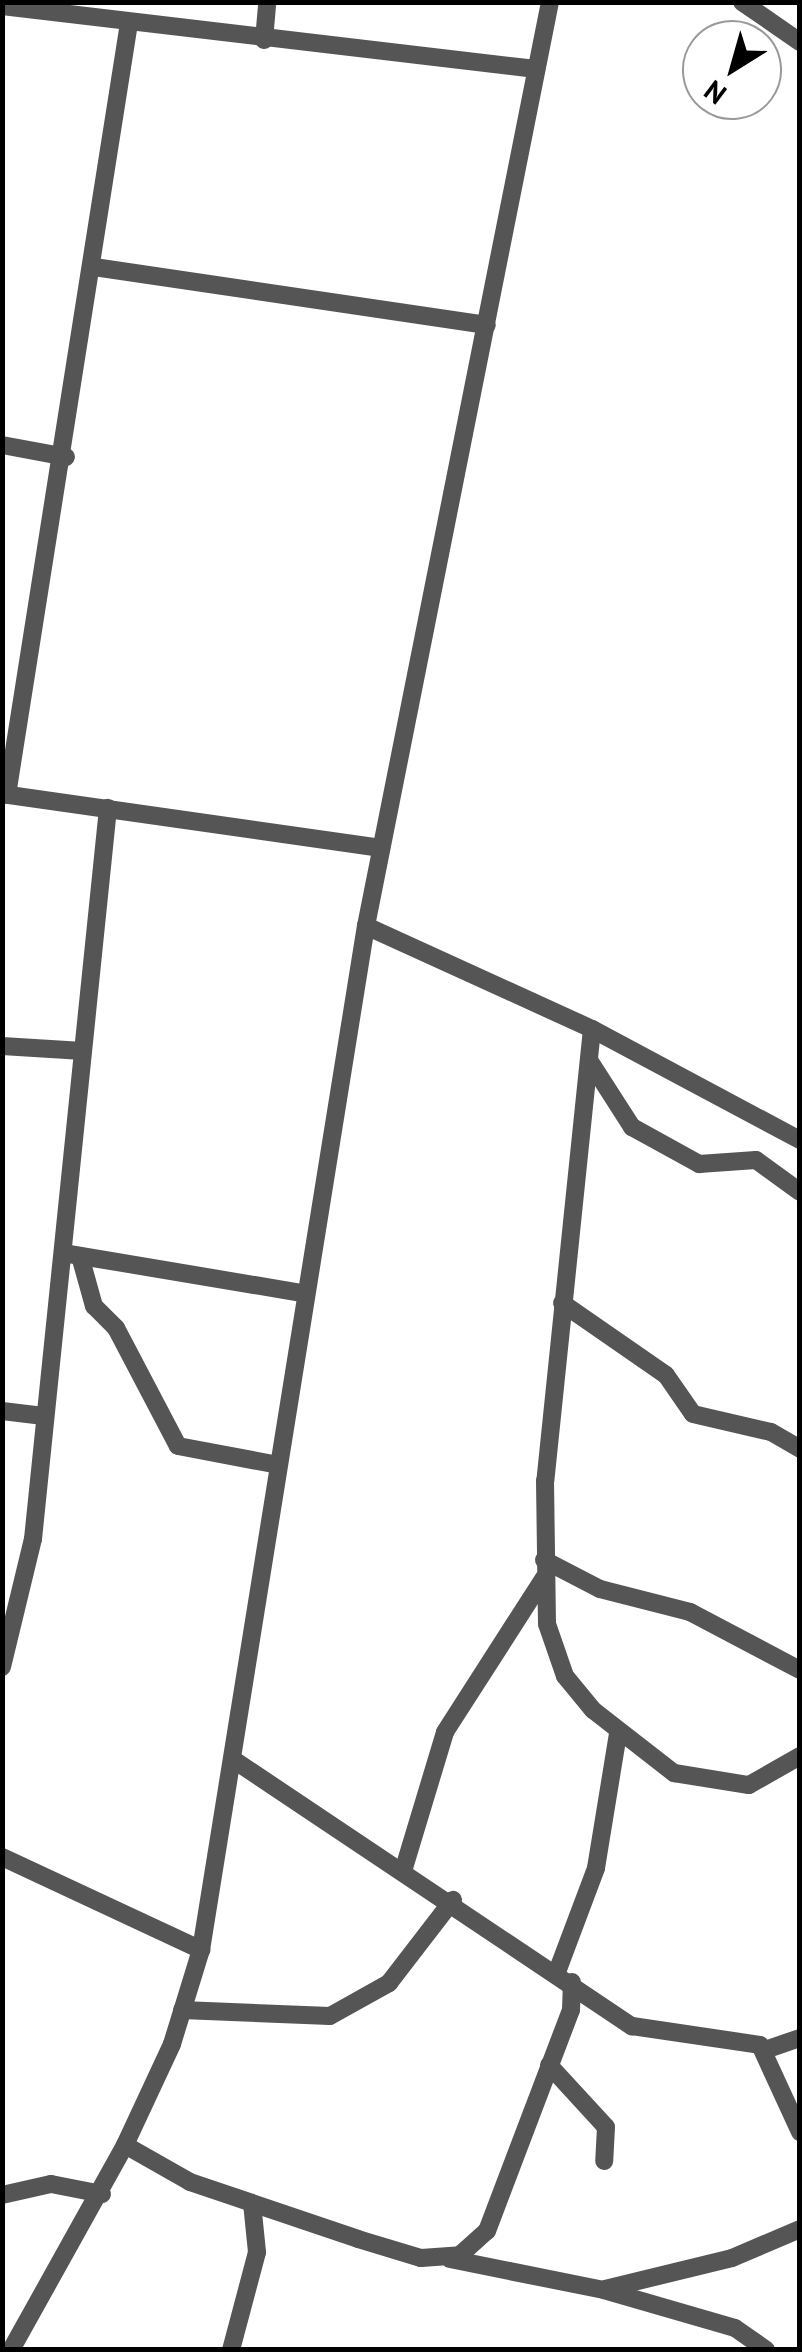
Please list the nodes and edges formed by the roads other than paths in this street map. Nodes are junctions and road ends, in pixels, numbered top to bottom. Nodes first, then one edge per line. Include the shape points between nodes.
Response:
1 (268, 2) edge
2 (550, 2) edge
3 (742, 2) edge
4 (2, 6) edge
5 (130, 23) junction
6 (264, 40) junction
7 (800, 42) edge
8 (536, 69) junction
9 (94, 268) junction
10 (487, 325) junction
11 (2, 445) edge
12 (66, 457) junction
13 (5, 794) edge
14 (108, 808) junction
15 (381, 848) junction
16 (366, 926) junction
17 (592, 1028) junction
18 (2, 1046) edge
19 (83, 1051) junction
20 (588, 1060) junction
21 (800, 1140) edge
22 (800, 1192) edge
23 (60, 1252) junction
24 (80, 1256) junction
25 (301, 1293) junction
26 (562, 1303) junction
27 (2, 1411) edge
28 (44, 1416) junction
29 (800, 1449) edge
30 (273, 1464) junction
31 (544, 1568) junction
32 (2, 1666) edge
33 (800, 1670) edge
34 (618, 1734) junction
35 (800, 1756) edge
36 (234, 1760) junction
37 (2, 1857) edge
38 (404, 1868) junction
39 (453, 1900) junction
40 (201, 1950) junction
41 (564, 1977) junction
42 (182, 2010) junction
43 (800, 2038) edge
44 (766, 2050) junction
45 (549, 2065) junction
46 (800, 2132) edge
47 (125, 2145) junction
48 (604, 2161) dead end
49 (102, 2194) junction
50 (2, 2196) edge
51 (252, 2203) junction
52 (800, 2229) edge
53 (450, 2258) junction
54 (604, 2290) junction
55 (11, 2350) edge
56 (231, 2350) edge
57 (766, 2350) edge

1 - 6 street
2 - 8 street
3 - 7 street
4 - 5 street
5 - 6 street
5 - 9 street
6 - 8 street
8 - 10 street
9 - 10 street
9 - 12 street
10 - 15 street
11 - 12 street
12 - 13 street
13 - 14 street
14 - 15 street
14 - 19 street
15 - 16 street
16 - 17 street
16 - 25 street
17 - 20 street
17 - 21 street
18 - 19 street
19 - 23 street
20 - 22 street via 632,1127 699,1164 756,1160
20 - 26 street
23 - 24 street
23 - 28 street
24 - 25 street
24 - 30 street via 94,1306 116,1328 178,1446
25 - 30 street
26 - 29 street via 666,1375 692,1414 771,1432
26 - 31 street
27 - 28 street
28 - 32 street via 33,1539
30 - 36 street
31 - 33 street via 690,1612
31 - 34 street via 565,1676
31 - 38 street via 445,1732
34 - 35 street via 674,1773 716,1785 759,1782
34 - 41 street via 596,1868
36 - 38 street via 311,1818
36 - 40 street
37 - 40 street
38 - 39 street
39 - 41 street
39 - 42 street via 390,1983 330,2016
40 - 42 street
41 - 44 street via 649,2033
41 - 45 street via 571,2010
42 - 47 street
43 - 44 street
44 - 46 street
45 - 48 street via 606,2127
45 - 53 street via 484,2237
47 - 49 street
47 - 51 street
49 - 50 street via 51,2184
49 - 55 street
51 - 53 street via 420,2258
51 - 56 street via 257,2252
52 - 54 street via 732,2258
53 - 54 street
54 - 57 street via 736,2328

